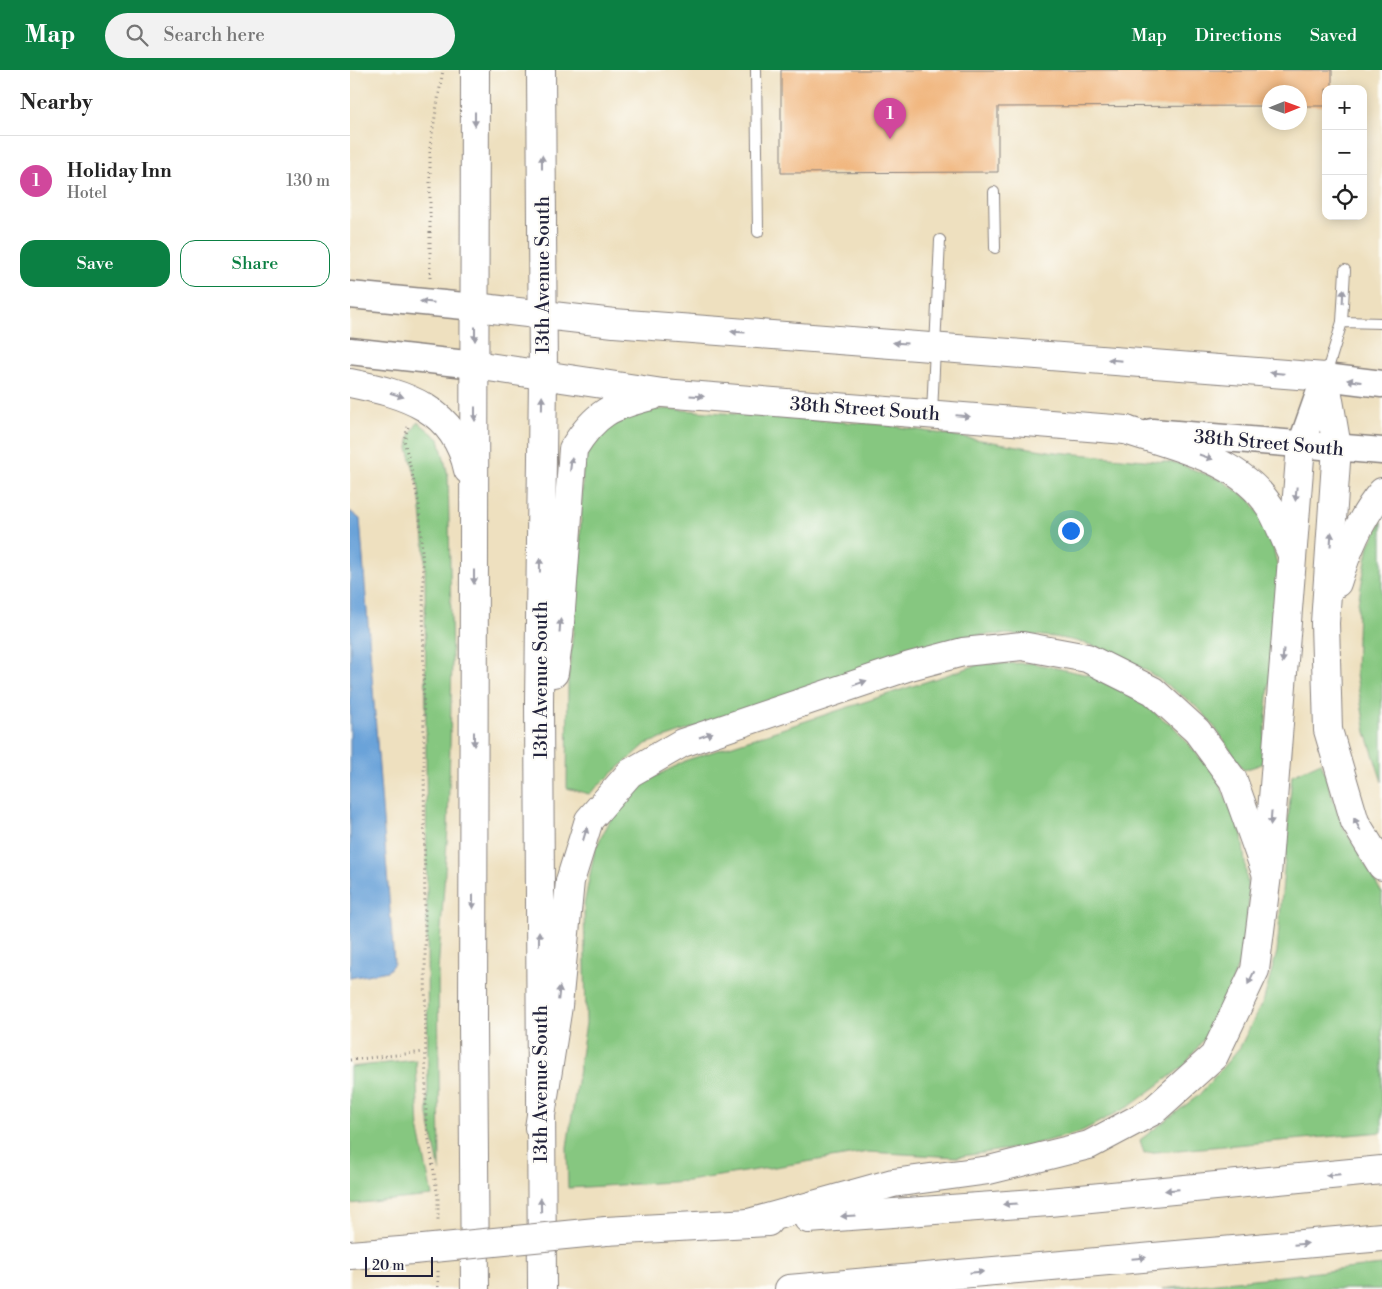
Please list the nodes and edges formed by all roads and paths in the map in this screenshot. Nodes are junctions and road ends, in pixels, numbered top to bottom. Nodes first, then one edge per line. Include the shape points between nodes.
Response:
1 (443, 70) edge
2 (475, 70) edge
3 (541, 70) edge
4 (756, 70) edge
5 (994, 192) dead end
6 (758, 232) dead end
7 (940, 240) dead end
8 (995, 248) dead end
9 (1345, 270) dead end
10 (430, 274) dead end
11 (350, 295) edge
12 (475, 307) junction
13 (542, 316) junction
14 (1342, 322) junction
15 (1382, 323) edge
16 (936, 346) junction
17 (350, 351) edge
18 (475, 366) junction
19 (542, 376) junction
20 (1325, 377) junction
21 (350, 383) edge
22 (1382, 384) edge
23 (663, 393) junction
24 (932, 413) junction
25 (410, 422) dead end
26 (1126, 430) junction
27 (1301, 445) junction
28 (1337, 447) junction
29 (1382, 451) edge
30 (1382, 492) edge
31 (474, 502) junction
32 (1291, 552) junction
33 (1325, 623) junction
34 (539, 778) junction
35 (1382, 866) edge
36 (1267, 875) junction
37 (424, 1052) junction
38 (350, 1060) edge
39 (539, 1128) junction
40 (1382, 1170) edge
41 (438, 1198) dead end
42 (749, 1223) junction
43 (1382, 1237) edge
44 (350, 1254) edge
45 (475, 1289) edge
46 (542, 1289) edge
47 (789, 1289) edge

1 - 10 path via 430,146
2 -> 12 main road
13 -> 3 main road, 13th Avenue South
4 - 6 lane
5 - 8 lane
7 - 16 lane
14 -> 9 lane
12 -> 11 street
12 - 13 main road
12 -> 18 main road
16 -> 13 main road
13 - 19 main road, 13th Avenue South
14 - 15 lane
14 - 20 lane
20 -> 16 main road
16 - 24 lane
17 - 18 street, 38th Street South
18 - 19 main road, 38th Street South
18 -> 31 main road
19 - 23 main road, 38th Street South
34 -> 19 main road, 13th Avenue South
22 -> 20 street
20 - 27 street
20 - 28 main road
21 -> 31 main road via 404,396 437,416 454,434 464,454
23 -> 24 main road, 38th Street South
34 -> 23 main road via 559,636 573,449 586,428 604,412 623,403
24 -> 26 main road, 38th Street South
25 - 37 path via 404,440 419,503 423,566
26 - 27 street, 38th Street South
26 -> 32 main road via 1215,461 1244,478 1269,506
27 - 28 street, 38th Street South
27 -> 32 main road
28 - 29 street, 38th Street South
33 -> 28 main road
30 - 33 main road via 1367,510 1343,562
31 -> 45 main road
32 -> 36 main road
35 -> 33 main road via 1355,822 1328,730
39 -> 34 main road, 13th Avenue South
39 -> 36 main road via 558,1006 570,881 589,820 630,773 682,743 910,666 963,652 1022,646 1087,658 1153,691 1197,731 1233,780
36 -> 42 main road via 1255,970 1214,1056 1153,1111 1089,1145 989,1170 893,1183
37 - 38 path
37 - 41 path via 426,1121
46 -> 39 main road, 13th Avenue South
40 -> 42 main road via 1048,1202
42 - 44 main road, bridge via 606,1231
47 -> 43 main road

